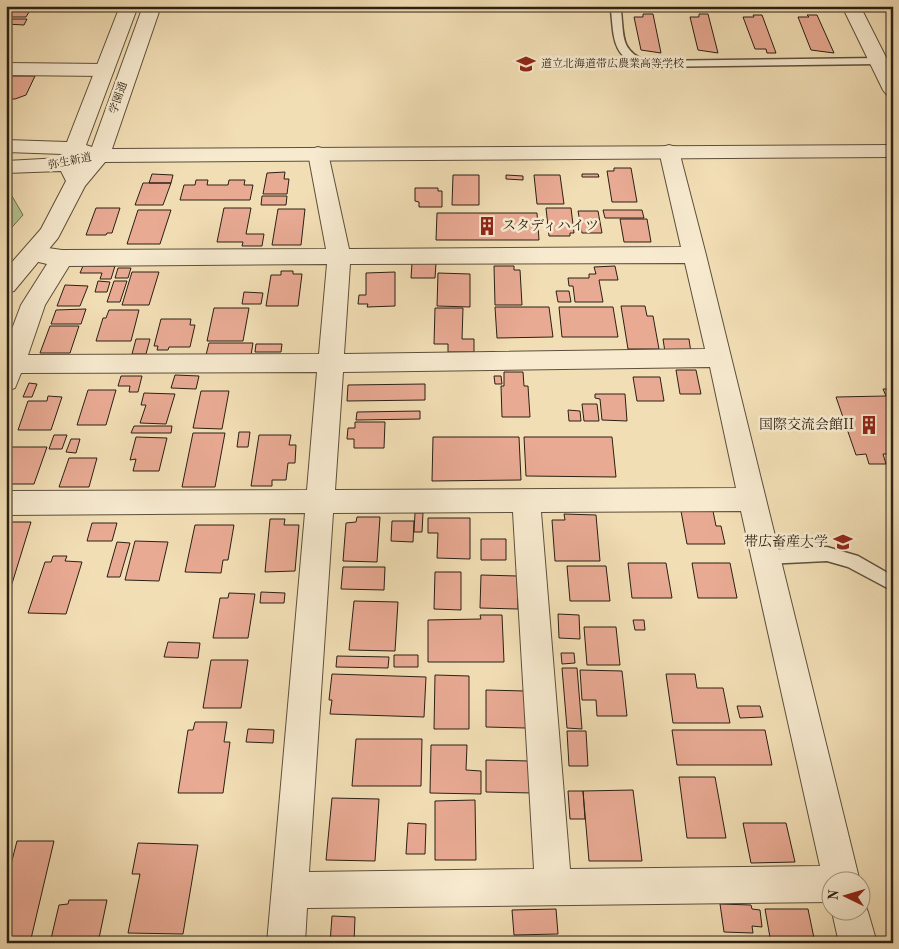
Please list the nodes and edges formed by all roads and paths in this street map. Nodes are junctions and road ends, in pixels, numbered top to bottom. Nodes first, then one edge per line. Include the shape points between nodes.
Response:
1 (129, 6) edge
2 (152, 6) edge
3 (627, 6) edge
4 (850, 6) edge
5 (878, 61) junction
6 (6, 70) edge
7 (105, 70) junction
8 (893, 90) edge
9 (6, 146) edge
10 (893, 150) edge
11 (669, 151) junction
12 (318, 153) junction
13 (99, 156) junction
14 (73, 165) junction
15 (6, 167) edge
16 (34, 254) junction
17 (695, 256) junction
18 (338, 257) junction
19 (62, 258) junction
20 (6, 285) edge
21 (720, 358) junction
22 (330, 363) junction
23 (8, 369) edge
24 (753, 499) junction
25 (526, 502) junction
26 (6, 503) edge
27 (320, 503) junction
28 (766, 556) junction
29 (893, 584) edge
30 (840, 872) edge
31 (822, 884) edge
32 (553, 886) junction
33 (290, 890) junction
34 (853, 922) edge
35 (286, 943) edge
36 (858, 943) edge

1 - 7 street, 学園通
2 - 13 street, 学園通
3 - 5 lane via 616,10 622,52 644,64
4 - 5 street
5 - 8 street
6 - 7 street
7 - 14 street, 学園通
9 - 14 street, 弥生新道
10 - 11 street, 弥生新道
11 - 12 street, 弥生新道
11 - 17 street
12 - 13 street, 弥生新道
12 - 18 street
13 - 14 street, 弥生新道
14 - 15 street, 弥生新道
14 - 16 street, 学園通 via 50,233
16 - 19 street
16 - 20 street, 学園通
17 - 18 street
17 - 21 street
18 - 19 street
18 - 22 street
19 - 23 street via 33,304
21 - 22 street
21 - 24 street
22 - 23 street
22 - 27 street
24 - 25 street
24 - 28 street
25 - 27 street
25 - 32 street
26 - 27 street
27 - 33 street
28 - 29 lane via 827,554 852,560
28 - 30 street
31 - 32 street
32 - 33 street
33 - 35 street
34 - 36 street

